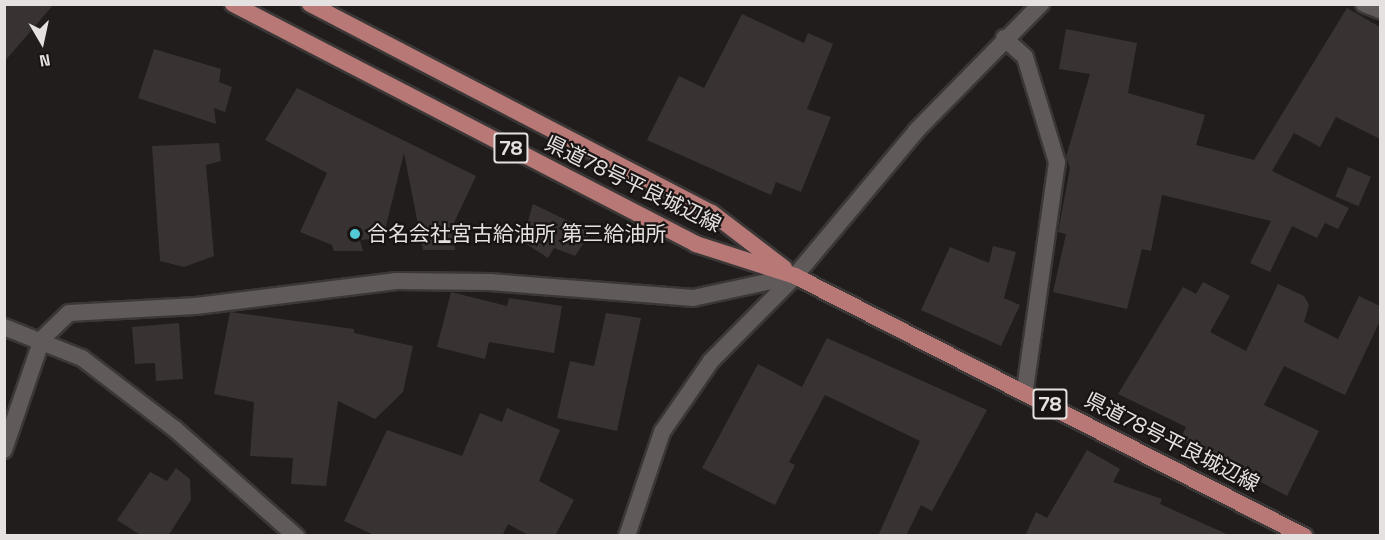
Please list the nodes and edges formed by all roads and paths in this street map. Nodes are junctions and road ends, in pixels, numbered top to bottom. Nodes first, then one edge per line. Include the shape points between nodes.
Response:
1 (233, 4) edge
2 (310, 4) edge
3 (1041, 4) edge
4 (1364, 4) edge
5 (1380, 10) edge
6 (1004, 38) junction
7 (795, 276) junction
8 (4, 327) edge
9 (42, 339) junction
10 (1025, 391) junction
11 (4, 450) edge
12 (296, 536) edge
13 (627, 536) edge
14 (1304, 536) edge

1 - 7 main road, 県道78号平良城辺線 / 78 via 696,244
2 - 7 main road, 県道78号平良城辺線 / 78 via 712,213
3 - 6 street
4 - 5 street
6 - 7 street via 917,130
6 - 10 street via 1025,57 1057,162
7 - 9 street via 693,298 490,282 396,281 196,306 69,313
7 - 10 main road, 県道78号平良城辺線 / 78
7 - 13 street via 711,361 662,432
8 - 9 street
9 - 11 street
9 - 12 street via 82,358 175,429
10 - 14 main road, 県道78号平良城辺線 / 78

